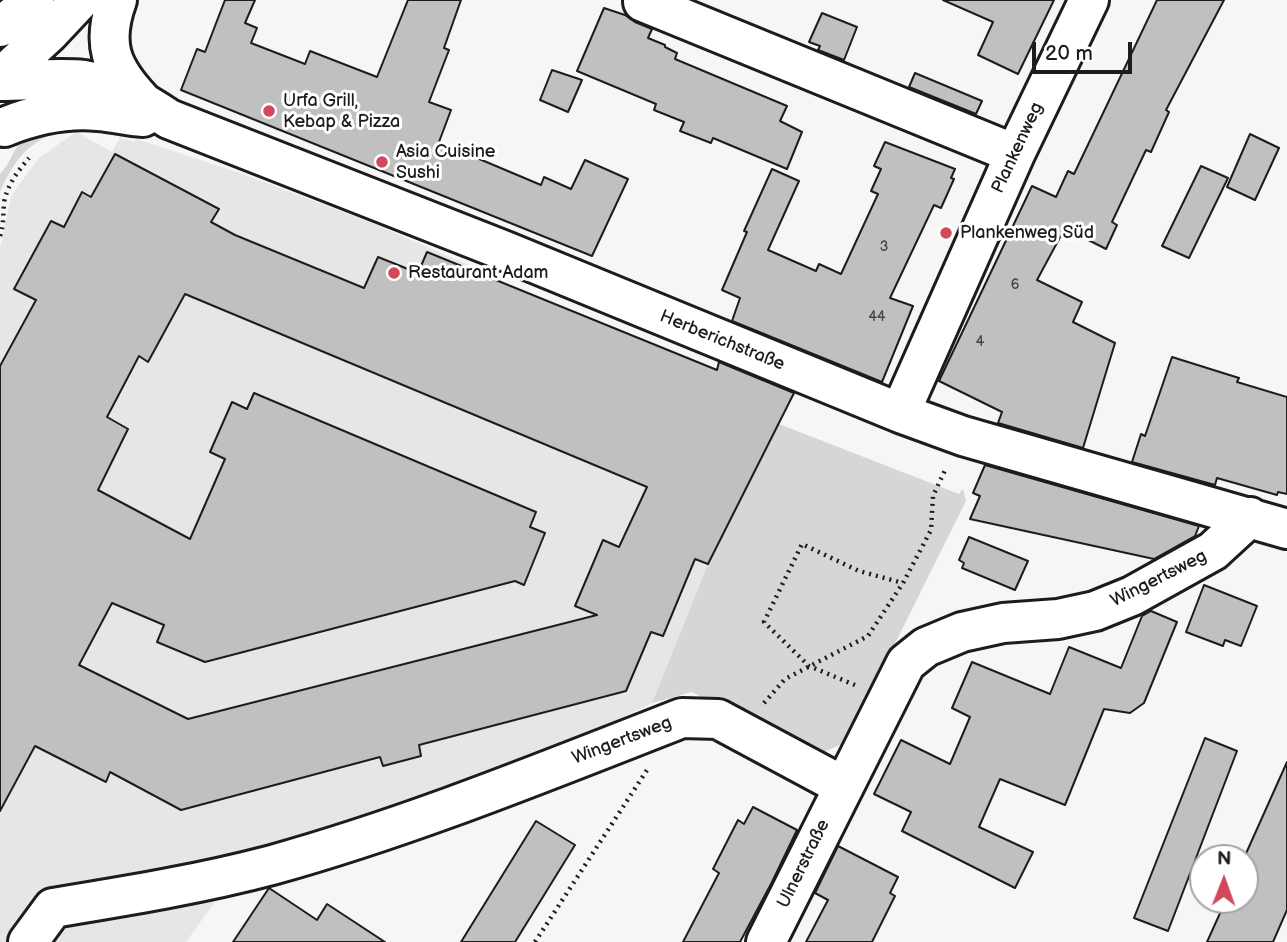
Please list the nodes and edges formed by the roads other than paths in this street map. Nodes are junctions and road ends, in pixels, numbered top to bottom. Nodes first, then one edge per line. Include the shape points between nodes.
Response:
1 (34, 0) edge
2 (80, 0) edge
3 (117, 0) edge
4 (1089, 0) edge
5 (643, 2) dead end
6 (0, 27) edge
7 (0, 80) edge
8 (155, 109) junction
9 (2, 133) edge
10 (1015, 154) junction
11 (900, 413) junction
12 (1250, 517) junction
13 (1287, 529) edge
14 (843, 786) junction
15 (28, 942) edge
16 (766, 942) edge

1 - 6 street
2 - 7 street
3 - 8 street via 110,28 113,59 122,79
4 - 10 street, Plankenweg
5 - 10 street
7 - 8 street, Herberichstraße via 85,80
7 - 9 street via 7,111
8 - 9 street, Herberichstraße via 29,117
8 - 11 street, Herberichstraße
10 - 11 street, Plankenweg
11 - 12 street, Herberichstraße via 960,435
12 - 13 street, Herberichstraße
12 - 14 street, Wingertsweg via 1213,551 1095,611 1003,623 962,632 926,647 906,663
14 - 15 street, Wingertsweg via 718,719 682,718 442,812 271,865 53,908
14 - 16 street, Ulnerstraße

